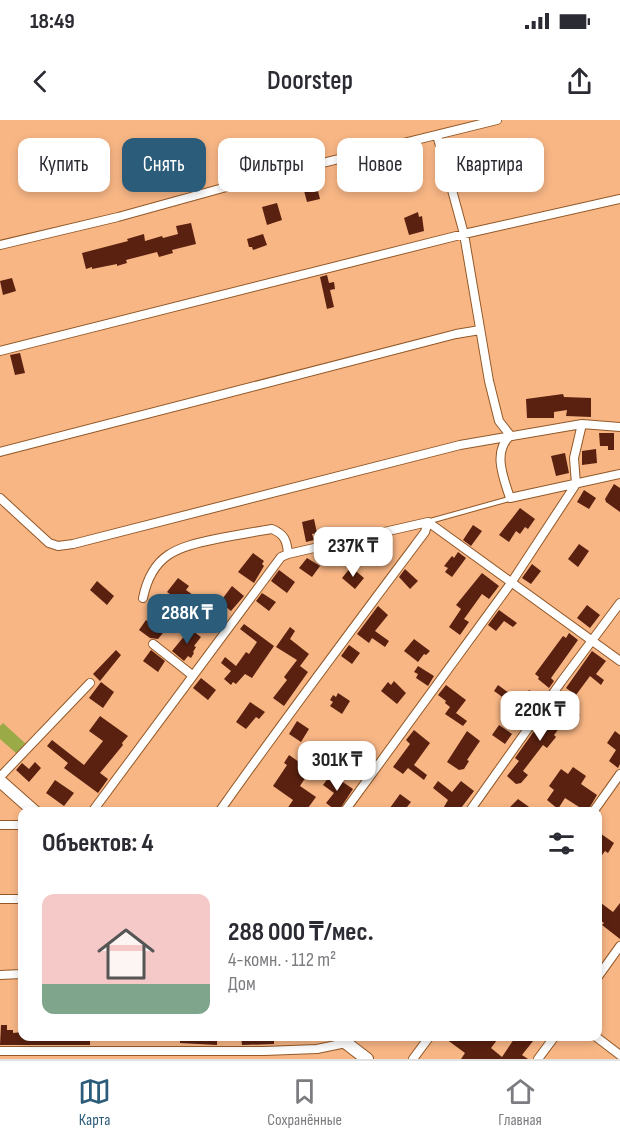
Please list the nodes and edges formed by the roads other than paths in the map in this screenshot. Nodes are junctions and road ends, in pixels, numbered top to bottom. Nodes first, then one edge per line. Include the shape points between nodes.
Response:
1 (497, 120) edge
2 (437, 135) junction
3 (620, 199) edge
4 (464, 234) junction
5 (0, 245) edge
6 (480, 330) junction
7 (0, 351) edge
8 (582, 424) junction
9 (620, 427) edge
10 (510, 435) junction
11 (0, 452) edge
12 (620, 474) edge
13 (576, 484) junction
14 (0, 498) edge
15 (510, 498) junction
16 (428, 522) junction
17 (288, 554) junction
18 (511, 583) junction
19 (143, 598) dead end
20 (620, 603) edge
21 (592, 640) junction
22 (153, 644) dead end
23 (620, 661) edge
24 (192, 675) junction
25 (90, 683) dead end
26 (620, 774) edge
27 (0, 779) edge
28 (30, 807) edge
29 (97, 807) edge
30 (223, 807) edge
31 (348, 807) edge
32 (473, 807) edge
33 (597, 807) edge
34 (0, 825) edge
35 (18, 825) edge
36 (0, 899) edge
37 (18, 899) edge
38 (620, 946) edge
39 (602, 971) edge
40 (18, 974) edge
41 (0, 975) edge
42 (338, 1041) edge
43 (342, 1041) edge
44 (426, 1041) edge
45 (551, 1041) edge
46 (602, 1041) edge
47 (0, 1051) edge
48 (212, 1054) edge
49 (620, 1055) edge
50 (368, 1059) edge
51 (413, 1059) edge
52 (538, 1059) edge

1 - 2 street
2 - 4 street
2 - 5 street
3 - 4 street
4 - 6 street
4 - 7 street
6 - 10 street via 499,421
6 - 11 street
8 - 9 street
8 - 10 street
8 - 13 street via 574,458
10 - 14 street via 58,546 49,543
10 - 15 street via 504,441 500,459
12 - 13 street
13 - 15 street
13 - 18 street
15 - 16 lane
16 - 17 street
16 - 18 street
16 - 30 street via 425,532
17 - 19 street via 282,534 272,529 184,545 164,557 152,572
17 - 24 street via 276,562
18 - 21 street
18 - 31 street
20 - 21 street
21 - 23 street
21 - 32 street
22 - 24 street
24 - 29 street
25 - 27 street
26 - 33 street
27 - 28 street
34 - 35 street
36 - 37 street
38 - 39 street
40 - 41 street
42 - 48 street via 317,1049
43 - 50 street
44 - 51 street
45 - 52 street
46 - 49 street
47 - 48 street

